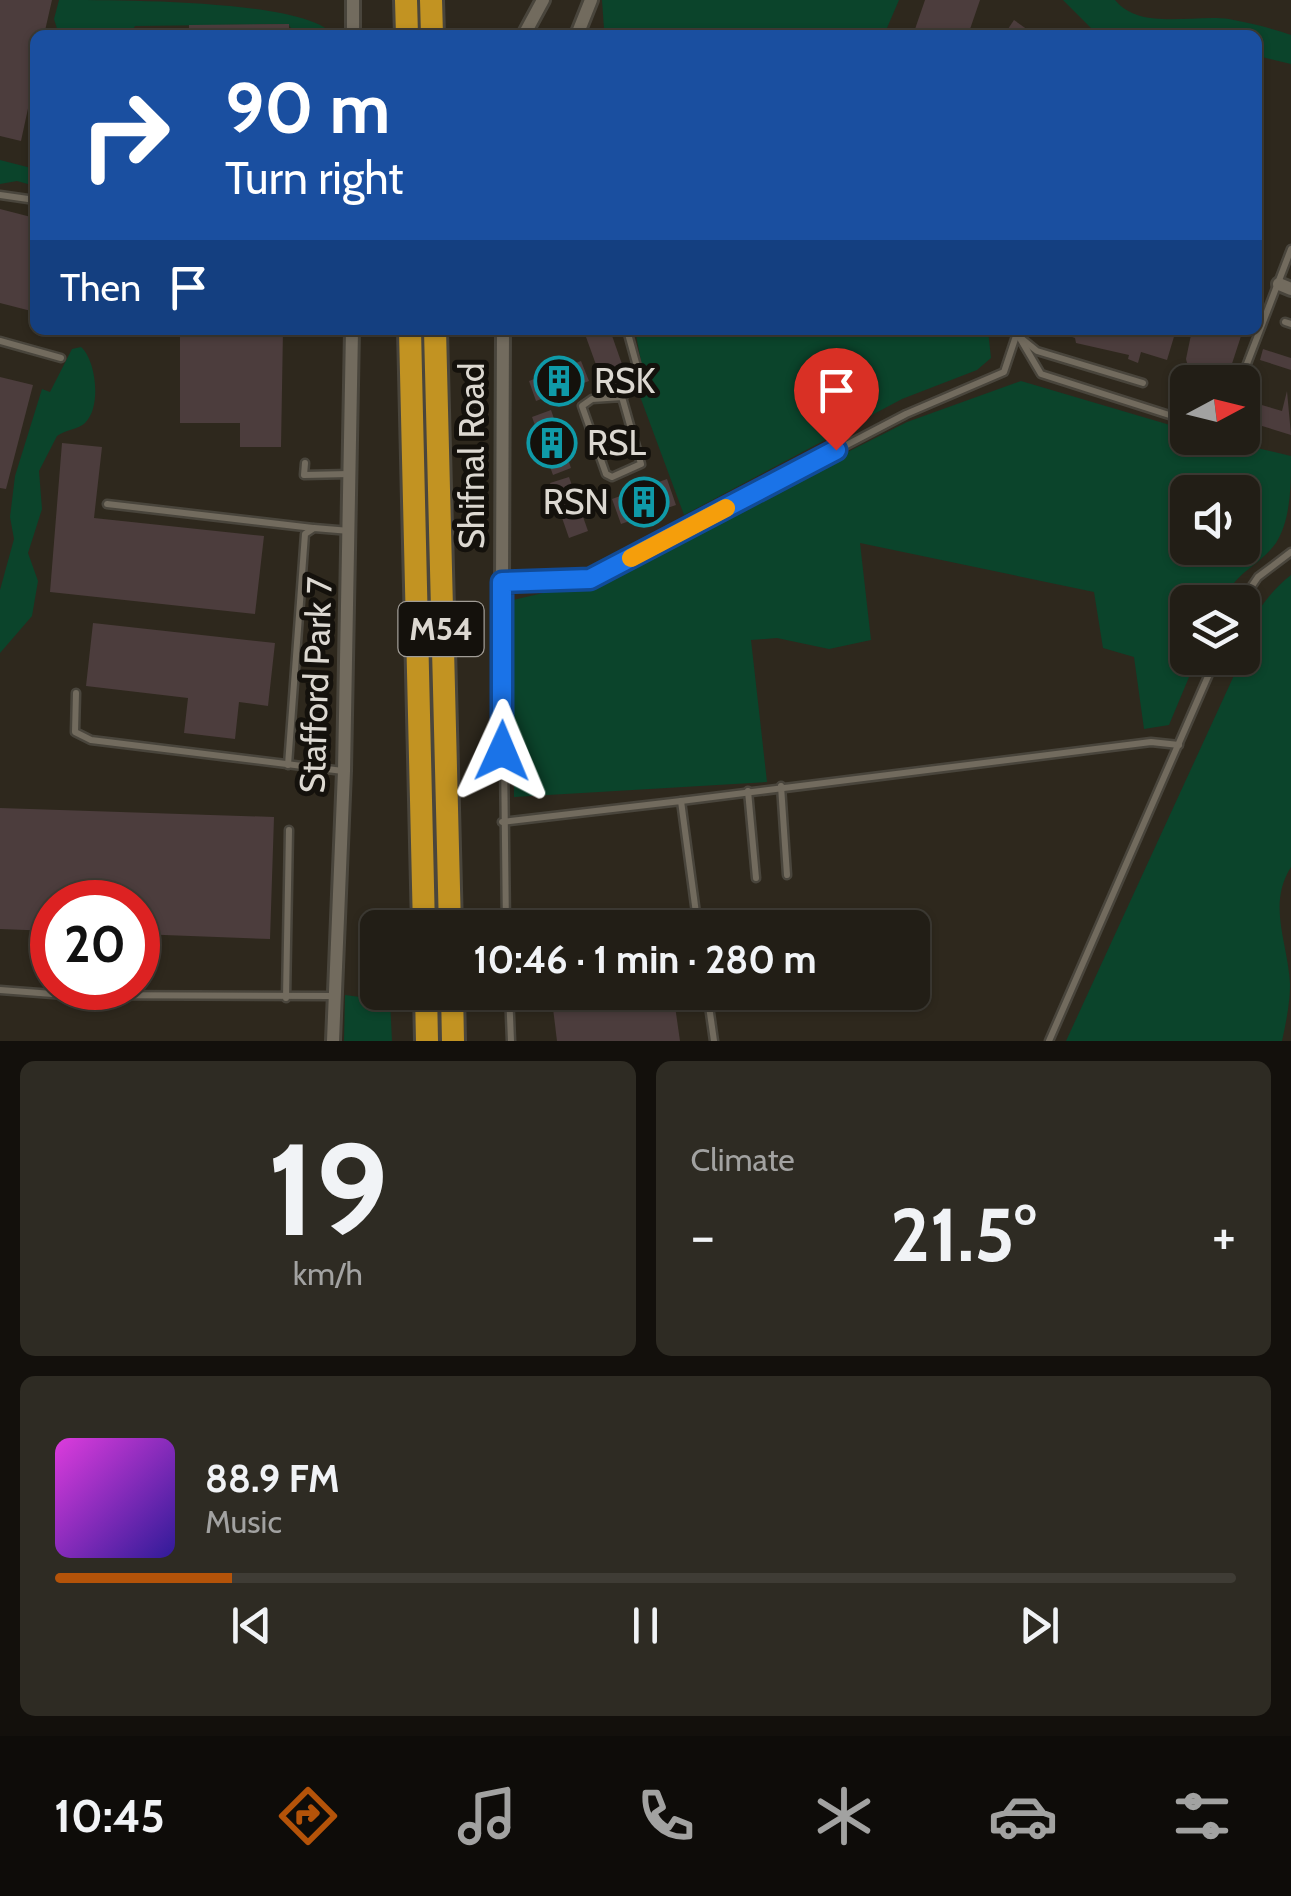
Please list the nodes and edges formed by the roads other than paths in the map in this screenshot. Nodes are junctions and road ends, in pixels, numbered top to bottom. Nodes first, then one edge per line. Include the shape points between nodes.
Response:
1 (352, 0) edge
2 (406, 0) edge
3 (432, 0) edge
4 (542, 0) edge
5 (591, 0) edge
6 (353, 30) edge
7 (407, 30) edge
8 (432, 30) edge
9 (527, 30) edge
10 (579, 30) edge
11 (0, 196) edge
12 (30, 199) edge
13 (1291, 250) edge
14 (1285, 286) edge
15 (352, 335) edge
16 (410, 335) edge
17 (435, 335) edge
18 (503, 335) edge
19 (629, 335) edge
20 (1015, 335) edge
21 (1018, 335) edge
22 (1020, 335) edge
23 (0, 342) edge
24 (61, 358) dead end
25 (1248, 365) edge
26 (1142, 383) dead end
27 (622, 397) junction
28 (1170, 416) edge
29 (305, 463) dead end
30 (350, 474) junction
31 (106, 504) dead end
32 (314, 528) junction
33 (350, 531) junction
34 (1291, 552) edge
35 (502, 582) junction
36 (1253, 585) edge
37 (1209, 675) edge
38 (76, 692) dead end
39 (1179, 745) junction
40 (288, 764) junction
41 (344, 771) junction
42 (781, 786) junction
43 (748, 791) junction
44 (681, 800) junction
45 (502, 822) junction
46 (289, 830) dead end
47 (787, 876) dead end
48 (756, 878) dead end
49 (424, 910) edge
50 (450, 910) edge
51 (505, 910) edge
52 (696, 910) edge
53 (0, 990) edge
54 (334, 996) junction
55 (286, 998) junction
56 (426, 1010) edge
57 (452, 1010) edge
58 (510, 1010) edge
59 (710, 1010) edge
60 (333, 1041) edge
61 (427, 1041) edge
62 (452, 1041) edge
63 (511, 1041) edge
64 (714, 1041) edge
65 (1049, 1041) edge

1 - 6 street
2 - 7 highway
3 - 8 highway
4 - 9 street
5 - 10 street
11 - 12 lane
13 - 14 lane
14 - 25 lane
15 - 30 street, Stafford Park 7
16 - 49 highway, M54
17 - 50 highway, M54
18 - 35 street, Shifnal Road
19 - 27 lane via 641,381
20 - 35 lane via 1004,372 906,414 590,579
21 - 28 lane via 1041,374
22 - 26 lane via 1037,350
23 - 24 lane
27 - 27 lane via 641,464 612,477 582,406
29 - 30 lane via 304,475
30 - 33 street, Stafford Park 7
31 - 32 lane
32 - 33 lane
32 - 40 lane via 305,534
33 - 41 street, Stafford Park 7
34 - 36 lane
35 - 45 lane
37 - 39 lane
38 - 40 lane via 75,732 91,740
39 - 42 lane via 1151,742
39 - 65 lane
40 - 41 lane
41 - 54 street, Stafford Park 7
42 - 43 lane
42 - 47 lane
43 - 44 lane
43 - 48 lane
44 - 45 lane
44 - 52 lane
45 - 51 lane
46 - 55 lane
53 - 55 lane
54 - 55 lane
54 - 60 street, Stafford Park 7
56 - 61 highway
57 - 62 highway
58 - 63 lane
59 - 64 lane

